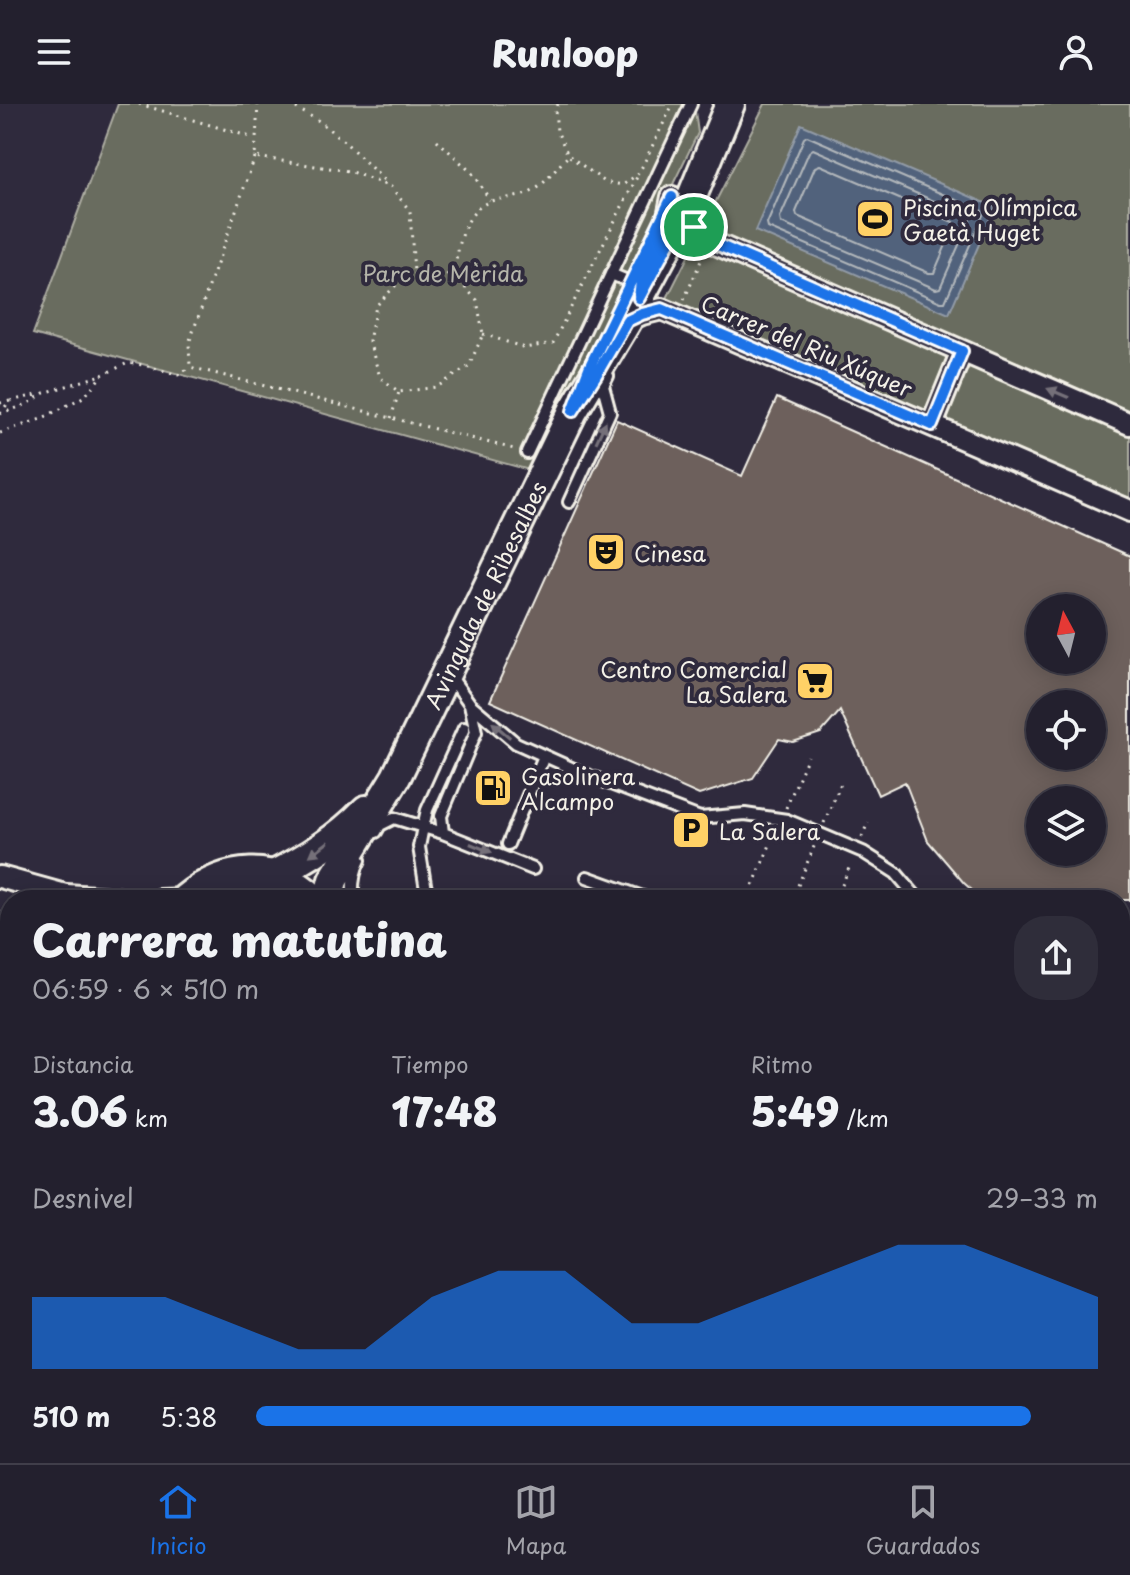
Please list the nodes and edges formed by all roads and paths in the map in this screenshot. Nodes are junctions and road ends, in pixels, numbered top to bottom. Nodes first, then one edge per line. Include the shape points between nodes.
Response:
1 (139, 104) edge
2 (258, 104) edge
3 (289, 104) edge
4 (558, 104) edge
5 (673, 104) edge
6 (691, 104) edge
7 (729, 104) edge
8 (256, 139) junction
9 (437, 140) dead end
10 (568, 155) junction
11 (255, 157) junction
12 (639, 173) junction
13 (391, 187) junction
14 (490, 201) junction
15 (679, 204) junction
16 (709, 241) junction
17 (414, 273) junction
18 (453, 275) junction
19 (642, 299) junction
20 (483, 334) junction
21 (962, 351) junction
22 (609, 363) junction
23 (190, 367) junction
24 (102, 375) junction
25 (399, 392) junction
26 (44, 393) junction
27 (10, 401) junction
28 (0, 403) edge
29 (573, 411) junction
30 (0, 413) edge
31 (391, 418) junction
32 (1130, 424) edge
33 (932, 425) junction
34 (0, 433) edge
35 (527, 453) joint
36 (569, 502) dead end
37 (1130, 511) edge
38 (447, 672) junction
39 (470, 704) junction
40 (464, 728) dead end
41 (544, 756) junction
42 (396, 777) junction
43 (423, 827) junction
44 (443, 833) junction
45 (508, 844) dead end
46 (533, 869) dead end
47 (272, 876) junction
48 (0, 877) edge
49 (587, 877) dead end
50 (47, 890) edge
51 (201, 890) edge
52 (302, 890) edge
53 (330, 890) edge
54 (352, 890) edge
55 (426, 890) edge
56 (623, 890) edge
57 (910, 890) edge

1 - 8 path
2 - 8 path
3 - 13 path via 319,121
4 - 10 path via 557,131
5 - 12 path
6 - 19 lane
7 - 15 street, Avinguda de Ribesalbes via 700,139
8 - 11 path
9 - 14 path via 472,173
10 - 12 path via 605,182 623,185
10 - 14 path via 534,191
11 - 13 path via 349,171
11 - 23 path via 189,343
12 - 20 path via 553,343 525,348
13 - 17 path via 410,211
14 - 18 path via 472,214
15 - 16 street
15 - 19 street, Avinguda de Ribesalbes
16 - 19 path
16 - 21 street
17 - 18 path
17 - 25 path via 376,306 369,341 380,377
18 - 20 path via 477,300
19 - 22 street, Avinguda de Ribesalbes
19 - 29 street, Avinguda de Ribesalbes via 589,368
19 - 33 street, Carrer del Riu Xúquer
19 - 35 lane
20 - 25 path via 469,366 437,387
32 -> 21 street
21 - 33 street, Carrer del Riu Xúquer
22 - 29 street, Avinguda de Ribesalbes
36 -> 22 lane via 610,412 603,386
23 - 24 path via 178,375 128,363
23 - 31 path
24 - 26 path
24 - 34 path via 85,396
25 - 31 path
26 - 27 path
26 - 30 path
27 - 28 path
27 - 30 path
29 - 38 street, Avinguda de Ribesalbes
31 - 35 path
33 - 37 street, Carrer del Riu Xúquer
38 - 39 lane
38 - 42 street, Avinguda de Ribesalbes
41 -> 39 lane via 516,743
39 - 44 lane via 476,732 441,816
40 - 43 lane
41 - 45 lane
41 - 57 lane via 700,818 745,814 787,820 863,852 896,873
42 -> 47 street, Avinguda de Ribesalbes via 356,820 310,856
42 - 53 street, Avinguda de Ribesalbes
43 - 44 lane
43 - 54 lane via 394,818 380,825 355,868
43 - 55 lane via 419,847
44 -> 46 lane
47 - 51 main road via 237,874
47 - 52 main road
48 - 50 street
49 - 56 lane

